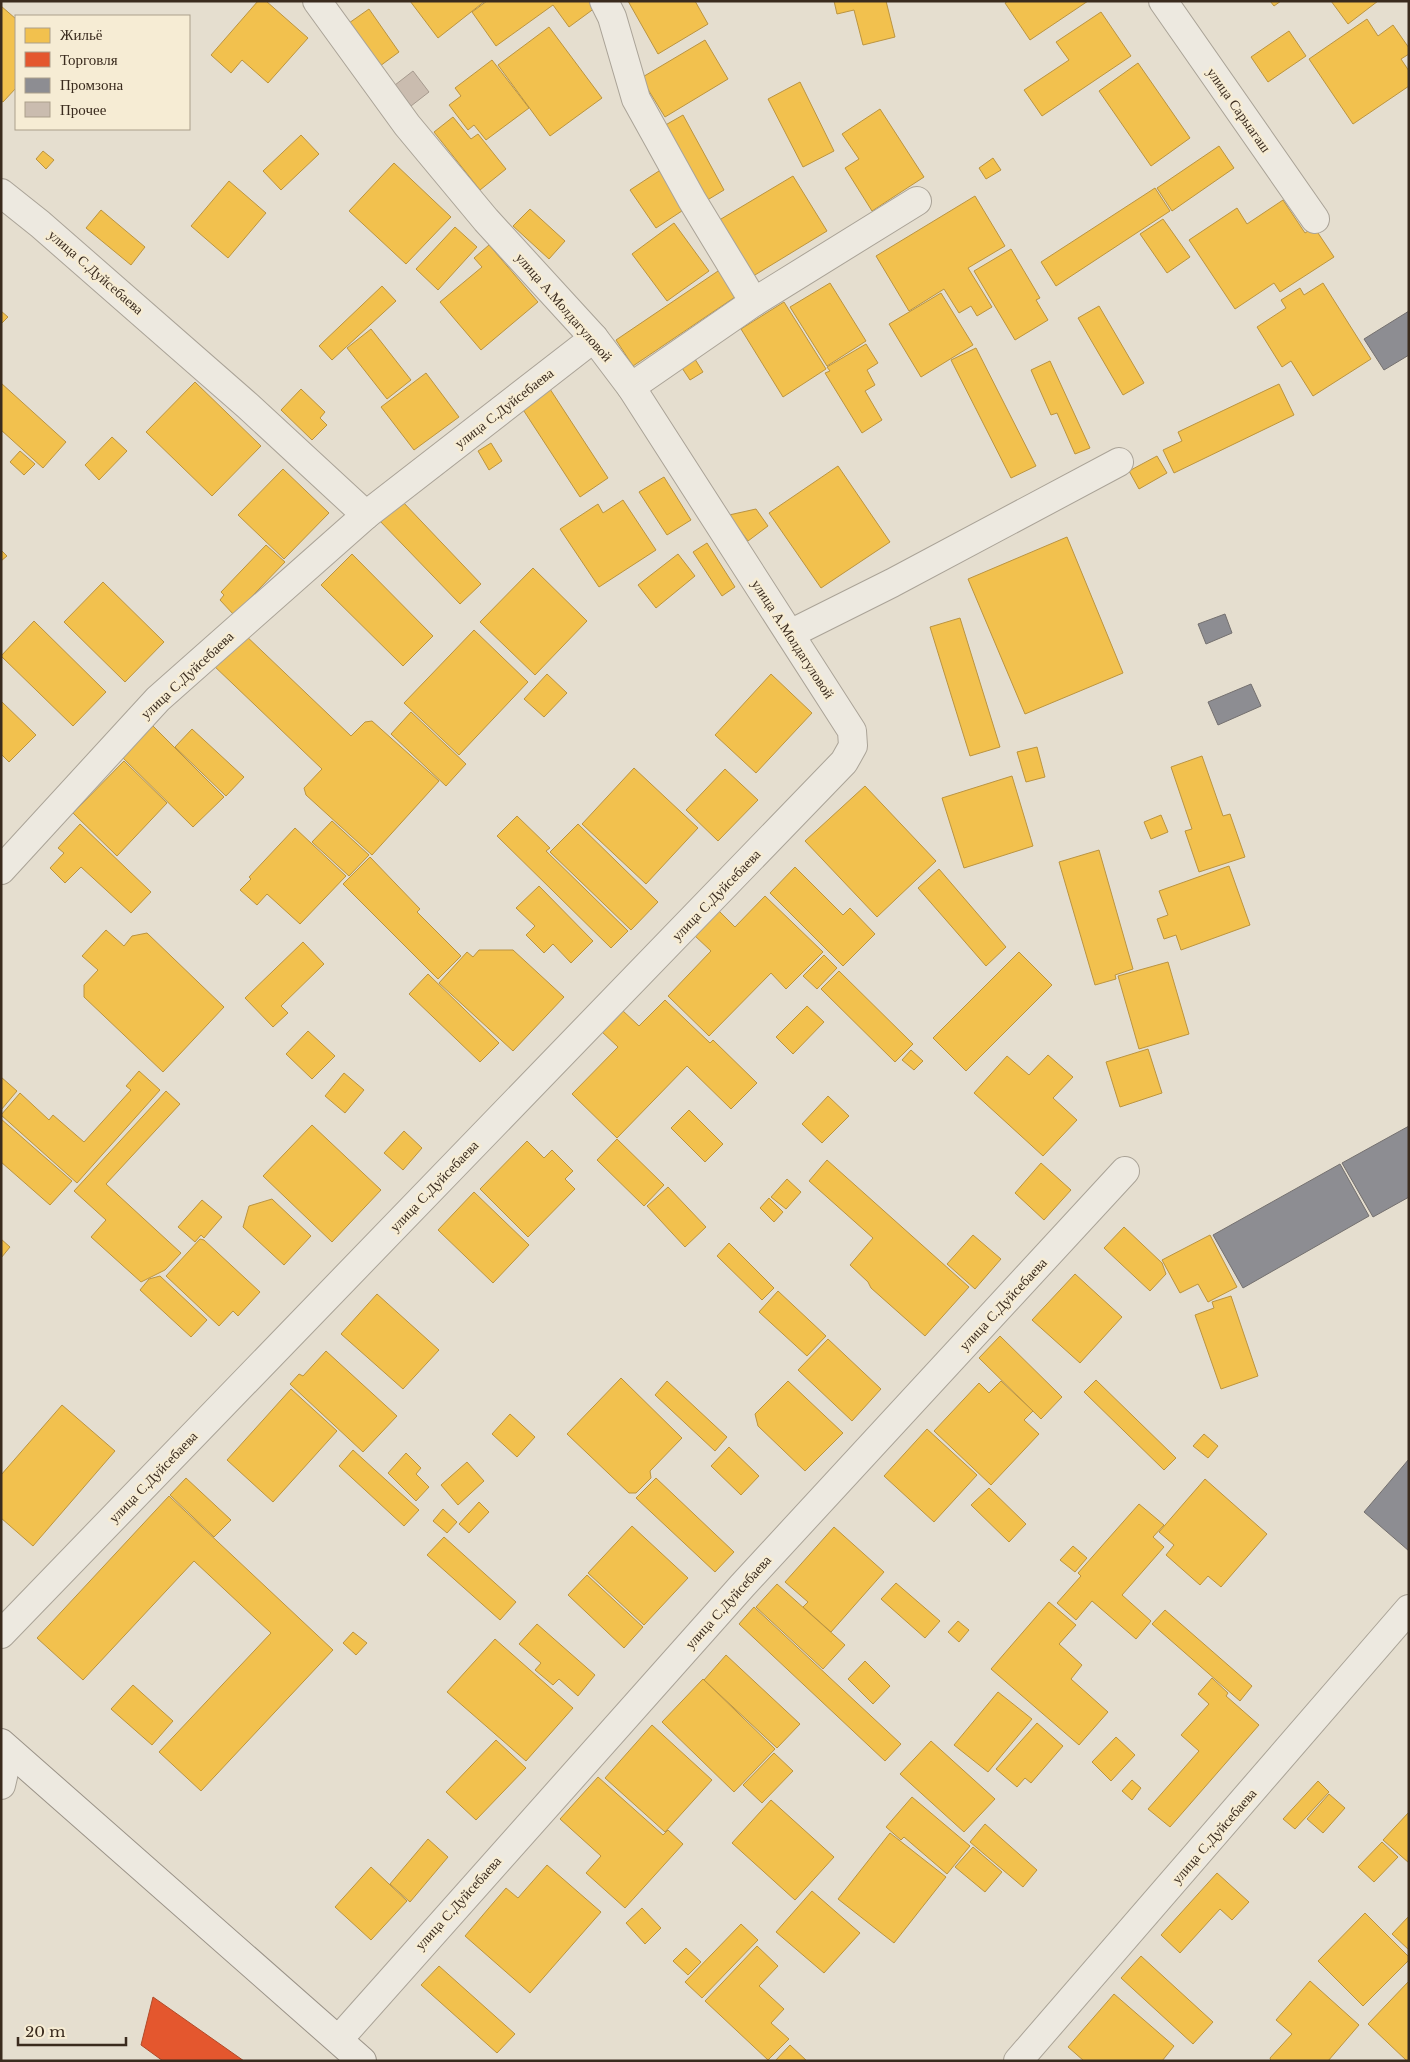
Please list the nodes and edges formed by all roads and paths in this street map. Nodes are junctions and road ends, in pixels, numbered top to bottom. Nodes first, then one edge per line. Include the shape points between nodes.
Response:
1 (317, 1) edge
2 (604, 1) edge
3 (1163, 1) edge
4 (1, 193) edge
5 (917, 200) dead end
6 (1315, 219) dead end
7 (754, 302) junction
8 (594, 338) junction
9 (631, 387) junction
10 (1119, 462) dead end
11 (366, 516) junction
12 (790, 634) junction
13 (852, 731) joint
14 (1, 870) edge
15 (1124, 1170) dead end
16 (1409, 1609) edge
17 (1, 1634) edge
18 (5, 1747) edge
19 (1, 1785) edge
20 (339, 2039) junction
21 (360, 2060) edge
22 (1018, 2061) edge

1 - 8 street, улица А.Молдагуловой via 407,125 486,220
2 - 7 street via 612,17 636,99
3 - 6 street, улица Сарыагаш
4 - 11 street, улица С.Дуйсебаева via 248,406
5 - 7 street
7 - 9 street
8 - 9 street, улица А.Молдагуловой
8 - 11 street, улица С.Дуйсебаева
9 - 12 street, улица А.Молдагуловой
10 - 12 street
11 - 14 street, улица С.Дуйсебаева via 158,699
12 - 13 street, улица А.Молдагуловой
13 - 17 street, улица С.Дуйсебаева via 853,746 844,762
15 - 20 street, улица С.Дуйсебаева via 742,1586
16 - 22 street, улица С.Дуйсебаева
18 - 19 street
18 - 20 street
20 - 21 street

